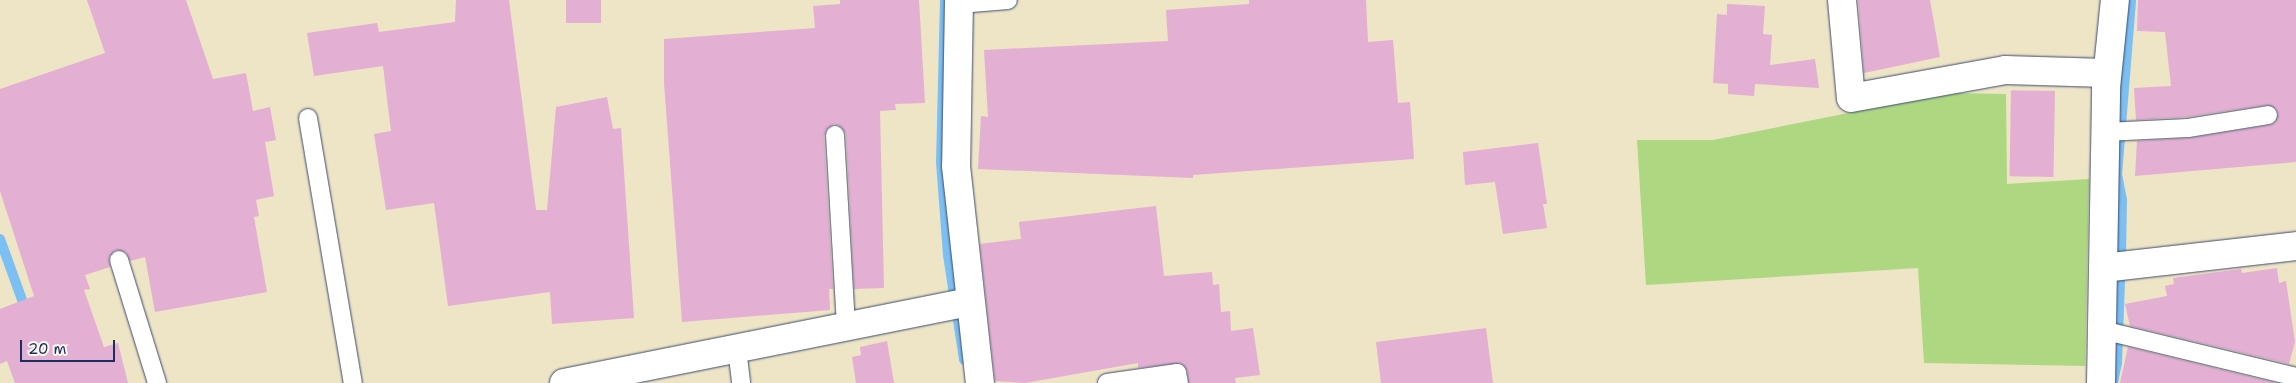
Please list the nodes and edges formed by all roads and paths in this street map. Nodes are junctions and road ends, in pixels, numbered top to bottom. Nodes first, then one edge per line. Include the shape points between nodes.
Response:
1 (1008, 0) edge
2 (1842, 0) edge
3 (2115, 0) edge
4 (959, 2) edge
5 (2106, 73) junction
6 (2268, 115) dead end
7 (308, 118) dead end
8 (2105, 132) junction
9 (835, 135) dead end
10 (2296, 246) edge
11 (120, 260) dead end
12 (2103, 268) junction
13 (969, 302) junction
14 (846, 327) junction
15 (2102, 330) junction
16 (737, 349) junction
17 (2296, 377) edge
18 (158, 383) edge
19 (353, 383) edge
20 (564, 383) edge
21 (741, 383) edge
22 (980, 383) edge
23 (1107, 383) edge
24 (1179, 383) edge
25 (2101, 383) edge

1 - 4 lane
2 - 5 street via 1851,98 2005,70
3 - 5 street
4 - 13 street via 956,166
5 - 8 street
6 - 8 lane via 2188,128
7 - 19 lane
8 - 12 street
9 - 14 lane
10 - 12 street
11 - 18 lane
12 - 15 street
13 - 14 street
13 - 22 street
14 - 16 street
15 - 17 lane
15 - 25 street
16 - 20 street
16 - 21 lane
23 - 24 lane via 1178,373

